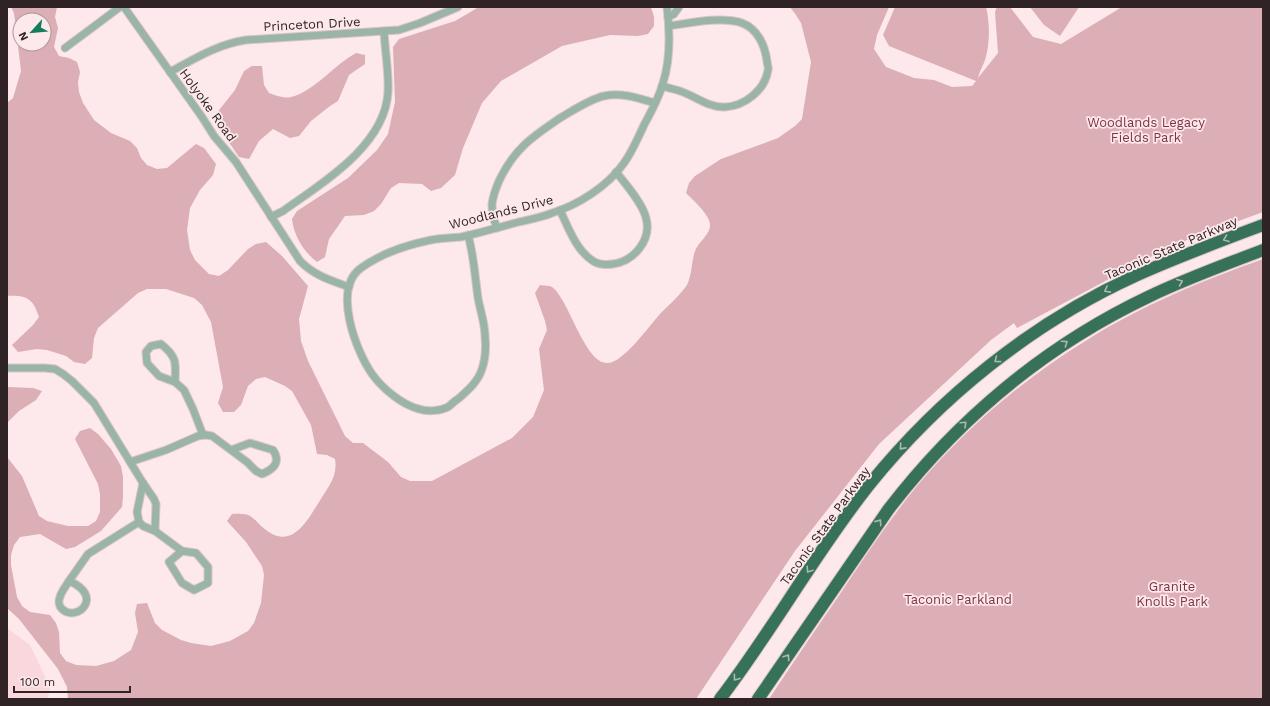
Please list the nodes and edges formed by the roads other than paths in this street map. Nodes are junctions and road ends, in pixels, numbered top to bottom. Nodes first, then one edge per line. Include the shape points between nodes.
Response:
1 (120, 7) edge
2 (124, 7) edge
3 (458, 7) edge
4 (667, 7) edge
5 (679, 7) edge
6 (668, 18) junction
7 (669, 26) junction
8 (384, 31) junction
9 (66, 48) dead end
10 (170, 72) junction
11 (662, 86) junction
12 (655, 103) junction
13 (616, 172) junction
14 (560, 210) junction
15 (271, 217) junction
16 (1263, 225) edge
17 (496, 228) junction
18 (468, 235) junction
19 (1263, 250) edge
20 (349, 287) junction
21 (7, 368) edge
22 (175, 382) junction
23 (203, 435) junction
24 (231, 450) junction
25 (130, 462) junction
26 (143, 483) junction
27 (139, 522) junction
28 (154, 531) junction
29 (182, 552) junction
30 (69, 581) junction
31 (720, 699) edge
32 (758, 699) edge

1 - 9 street
2 - 10 street, Holyoke Road
3 - 8 street, Princeton Drive via 420,23 398,30
4 - 6 street, Woodlands Drive
5 - 6 street
6 - 7 street, Woodlands Drive
7 - 11 street, Woodlands Drive via 670,43
7 - 11 street via 703,21 727,21 750,27 761,39 766,50 768,70 754,96 726,107 714,106
8 - 10 street, Princeton Drive via 232,42 202,54
8 - 15 street via 388,92 382,117 371,137 348,163
10 - 15 street, Holyoke Road via 214,136 236,162
11 - 12 street, Woodlands Drive
12 - 13 street, Woodlands Drive via 638,139
12 - 17 street via 625,96 604,96 568,113 535,135 506,166 495,190 492,204
13 - 14 street, Woodlands Drive via 597,189
13 - 14 street via 646,216 647,231 644,239 630,258 621,263 606,265 593,261 579,247
14 - 17 street, Woodlands Drive
15 - 20 street, Holyoke Road via 308,269
16 -> 31 highway, Taconic State Parkway via 1160,265 1084,302 1036,332 967,384 916,432 868,486
17 - 18 street, Woodlands Drive
18 - 20 street, Woodlands Drive via 432,240 392,250 358,270
18 - 20 street via 486,335 484,356 476,381 448,407 428,411 410,406 389,392 372,375 350,326
32 -> 19 highway via 892,504 942,446 1004,388 1097,323 1173,285
21 - 25 street via 55,369 63,374 94,403
22 - 22 street via 159,376 147,363 146,352 151,346 161,344 175,360
22 - 23 street via 184,390
23 - 24 street via 212,436
23 - 25 street
24 - 24 street via 250,443 273,450 276,456 274,467 262,474
25 - 26 street
26 - 27 street via 137,512
26 - 28 street via 156,504
27 - 28 street
27 - 30 street via 88,554
28 - 29 street
29 - 29 street via 196,553 208,567 208,583 194,590 182,583 169,562
30 - 30 street via 59,602 60,607 67,613 74,613 86,604 86,596 85,591

